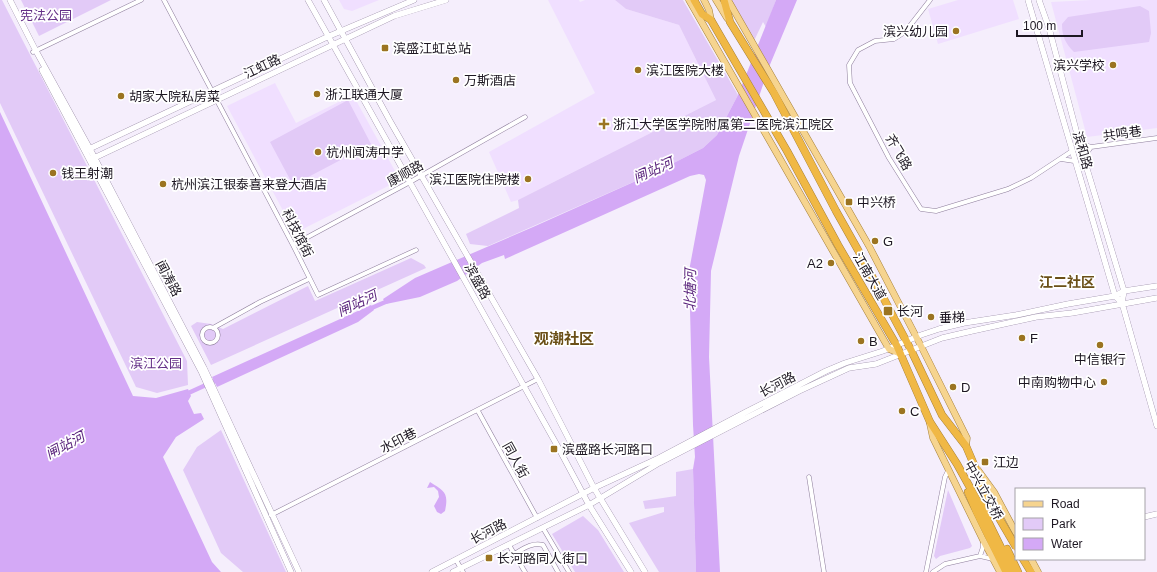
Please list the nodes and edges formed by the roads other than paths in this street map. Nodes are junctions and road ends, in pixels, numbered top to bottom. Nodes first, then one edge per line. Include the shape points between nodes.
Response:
1 (6, 0) edge
2 (10, 0) edge
3 (140, 0) edge
4 (164, 0) edge
5 (308, 0) edge
6 (324, 0) edge
7 (414, 0) edge
8 (446, 0) edge
9 (689, 0) edge
10 (694, 0) edge
11 (704, 0) edge
12 (716, 0) edge
13 (724, 0) edge
14 (728, 0) edge
15 (930, 0) edge
16 (1028, 0) edge
17 (1039, 0) edge
18 (711, 20) junction
19 (730, 22) junction
20 (340, 31) junction
21 (327, 36) junction
22 (345, 39) junction
23 (332, 45) junction
24 (34, 52) junction
25 (212, 91) junction
26 (216, 100) junction
27 (525, 117) dead end
28 (1157, 138) edge
29 (1080, 143) junction
30 (1091, 147) junction
31 (87, 150) junction
32 (1072, 151) junction
33 (1084, 157) junction
34 (92, 159) junction
35 (1061, 159) junction
36 (1074, 161) junction
37 (422, 175) junction
38 (410, 182) junction
39 (293, 245) junction
40 (416, 250) dead end
41 (871, 251) junction
42 (861, 255) junction
43 (850, 273) junction
44 (310, 279) junction
45 (1157, 286) edge
46 (1124, 291) junction
47 (1115, 296) junction
48 (1157, 298) edge
49 (1122, 304) junction
50 (213, 328) dead end
51 (916, 337) junction
52 (906, 342) junction
53 (897, 346) junction
54 (921, 346) junction
55 (889, 349) junction
56 (911, 350) junction
57 (901, 354) junction
58 (538, 380) junction
59 (524, 387) junction
60 (478, 411) junction
61 (930, 422) junction
62 (1157, 426) edge
63 (228, 427) junction
64 (966, 446) junction
65 (659, 460) junction
66 (974, 463) junction
67 (948, 471) junction
68 (808, 477) dead end
69 (954, 481) junction
70 (944, 482) junction
71 (594, 488) junction
72 (583, 494) junction
73 (600, 499) junction
74 (589, 505) junction
75 (985, 510) junction
76 (272, 514) junction
77 (1157, 514) edge
78 (267, 517) junction
79 (1145, 517) edge
80 (537, 518) junction
81 (543, 528) junction
82 (1015, 532) edge
83 (983, 540) junction
84 (508, 545) junction
85 (1015, 546) edge
86 (514, 554) junction
87 (980, 556) junction
88 (993, 559) junction
89 (456, 560) junction
90 (1024, 560) edge
91 (1031, 560) edge
92 (462, 570) edge
93 (291, 572) edge
94 (299, 572) edge
95 (432, 572) edge
96 (453, 572) edge
97 (525, 572) edge
98 (558, 572) edge
99 (569, 572) edge
100 (631, 572) edge
101 (646, 572) edge
102 (824, 572) edge
103 (926, 572) edge
104 (932, 572) edge
105 (1000, 572) edge
106 (1006, 572) edge
107 (1013, 572) edge
108 (1018, 572) edge
109 (1031, 572) edge
110 (1038, 572) edge

1 - 24 main road, 闻涛路
2 - 24 main road, 闻涛路
3 - 24 street
4 - 25 street, 科技馆街
5 - 21 main road, 滨盛路
6 - 20 main road, 滨盛路
7 - 20 main road, 江虹路
8 - 22 main road, 江虹路 via 394,16
9 - 43 main road via 779,157
10 - 18 highway via 702,14
11 - 18 main road, 江南大道
12 - 19 main road, 江南大道
13 - 19 highway
14 - 41 main road
15 - 35 street, 齐飞路 via 905,32 894,39 875,41 858,50 849,65 850,83 889,158 921,209 936,211 1008,189
16 - 32 main road, 滨和路
17 - 29 main road, 滨和路
18 - 43 highway, 江南大道 via 787,151
19 - 42 highway, 江南大道 via 774,93
20 - 21 main road, 江虹路
20 - 22 main road, 滨盛路
21 - 23 main road, 滨盛路
21 - 25 main road, 江虹路
22 - 23 main road, 江虹路
22 - 37 main road, 滨盛路
23 - 26 main road, 江虹路
23 - 38 main road, 滨盛路
24 - 31 main road, 闻涛路
25 - 26 street, 科技馆街
25 - 31 main road, 江虹路
26 - 34 main road, 江虹路
26 - 39 street, 科技馆街
27 - 37 street, 康顺路
28 - 30 street, 共鸣巷
29 - 30 street, 共鸣巷
29 - 33 main road, 滨和路
30 - 33 street, 共鸣巷
31 - 34 main road, 闻涛路
32 - 35 street, 齐飞路
32 - 36 main road, 滨和路
33 - 46 main road, 滨和路
34 - 63 main road, 闻涛路 via 203,370
35 - 36 street
36 - 47 main road, 滨和路
37 - 38 street, 康顺路
37 - 58 main road, 滨盛路
38 - 39 street, 康顺路
38 - 59 main road, 滨盛路
39 - 44 street, 科技馆街
40 - 44 street, 科技馆街 via 318,295
41 - 42 main road
41 - 51 main road
42 - 52 highway, 江南大道
43 - 53 highway, 江南大道
43 - 55 main road
44 - 50 street via 260,302
45 - 46 main road, 长河路
46 - 47 main road, 长河路
46 - 49 main road, 滨和路
47 - 49 main road, 滨和路
47 - 51 main road, 长河路 via 964,323
48 - 49 main road, 长河路
49 - 54 main road, 长河路 via 1036,317 942,338
49 - 62 main road, 滨和路
51 - 52 main road, 长河路
51 - 54 main road
52 - 53 main road, 长河路
52 - 56 highway, 江南大道
53 - 55 main road, 长河路
53 - 57 highway, 江南大道
54 - 56 main road, 长河路
54 - 64 main road via 967,438
55 - 57 main road
55 - 65 main road, 长河路 via 826,371
56 - 57 main road, 长河路
56 - 64 highway, 江南大道 via 942,415
57 - 61 highway, 江南大道
57 - 65 main road, 长河路 via 876,364 850,368
58 - 59 street, 水印巷
58 - 71 main road, 滨盛路
59 - 60 street, 水印巷
59 - 72 main road, 滨盛路
60 - 76 street, 水印巷
60 - 80 street, 同人街
61 - 67 main road, 江南大道 via 933,438
61 - 75 highway, 中兴立交桥
63 - 76 main road, 闻涛路
63 - 78 main road, 闻涛路
64 - 66 highway, 江南大道
65 - 71 main road, 长河路
65 - 73 main road, 长河路
66 - 75 highway, 中兴立交桥 via 981,481
66 - 82 main road, 江南大道 via 994,492
67 - 69 main road, 江南大道
67 - 70 street
68 - 102 street
69 - 70 street
69 - 83 main road, 江南大道
70 - 103 street
71 - 72 main road, 长河路
71 - 73 main road, 滨盛路
72 - 74 main road, 滨盛路
72 - 80 main road, 长河路
73 - 74 main road, 长河路
73 - 101 main road, 滨盛路
74 - 81 main road, 长河路
74 - 100 main road, 滨盛路
75 - 85 highway, bridge
75 - 106 highway
75 - 107 highway, 中兴立交桥
75 - 108 highway, 中兴立交桥
76 - 78 street, 水印巷
76 - 94 main road, 闻涛路
77 - 79 main road
78 - 93 main road, 闻涛路
80 - 89 main road, 长河路
81 - 84 main road, 长河路
81 - 99 street
83 - 87 street
83 - 88 main road, 江南大道
84 - 86 street
84 - 92 main road, 长河路
86 - 97 street
86 - 98 street via 532,545 543,545
87 - 88 street
87 - 104 street via 945,564
88 - 105 main road, 江南大道
89 - 92 street
89 - 95 main road, 长河路
90 - 109 highway
91 - 110 main road
92 - 96 main road, 长河路

